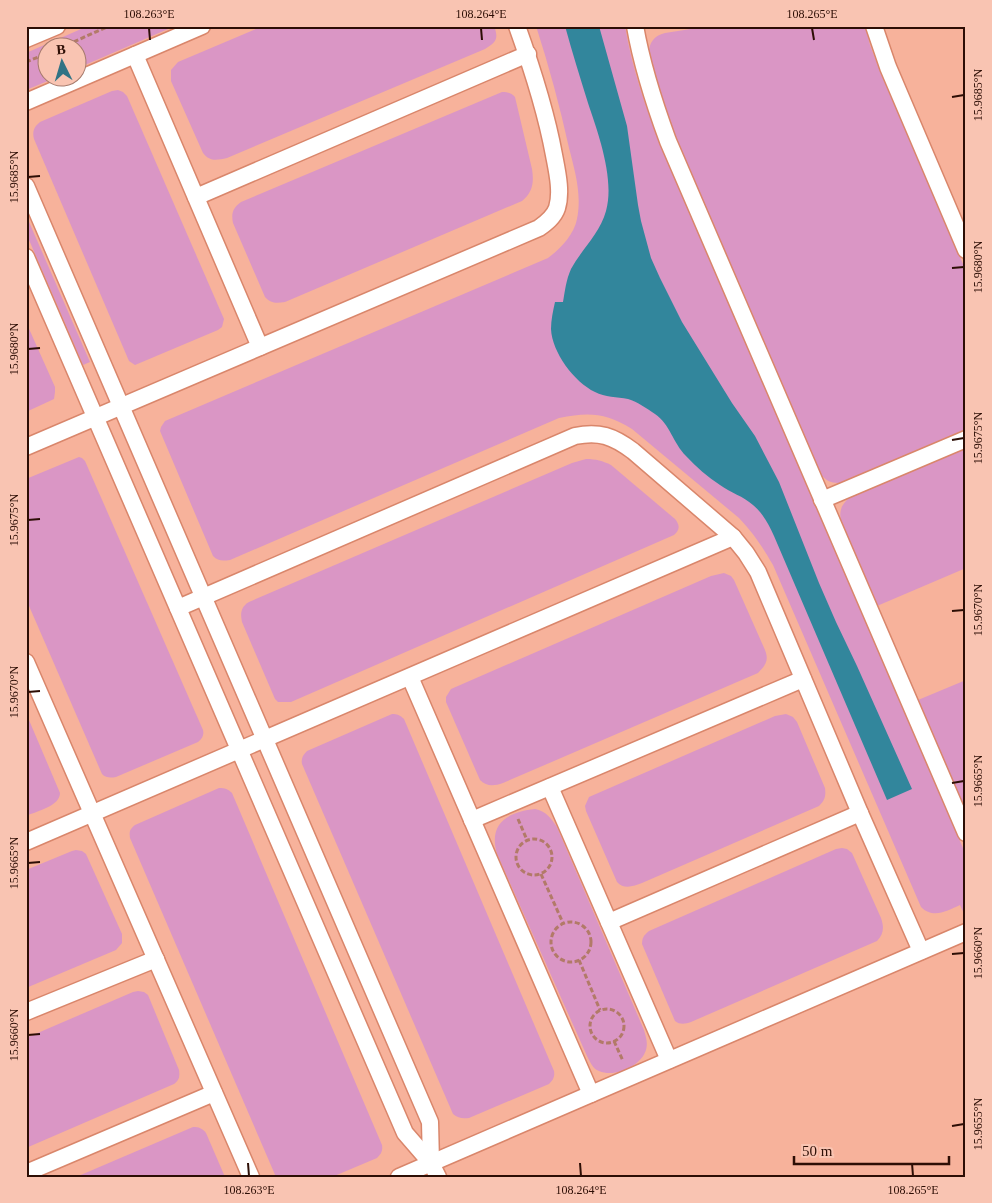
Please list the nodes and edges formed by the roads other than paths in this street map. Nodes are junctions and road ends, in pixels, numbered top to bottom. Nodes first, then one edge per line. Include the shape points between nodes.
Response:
1 (202, 26) edge
2 (517, 26) edge
3 (874, 26) edge
4 (640, 27) edge
5 (62, 31) edge
6 (26, 39) edge
7 (528, 54) junction
8 (135, 55) junction
9 (26, 102) edge
10 (26, 186) edge
11 (196, 197) junction
12 (966, 250) edge
13 (28, 263) edge
14 (260, 347) junction
15 (121, 407) junction
16 (96, 417) junction
17 (966, 439) edge
18 (26, 447) edge
19 (822, 500) junction
20 (733, 537) junction
21 (203, 597) junction
22 (178, 608) junction
23 (27, 668) edge
24 (410, 677) junction
25 (803, 679) junction
26 (265, 740) junction
27 (240, 750) junction
28 (550, 787) junction
29 (860, 813) junction
30 (93, 814) junction
31 (472, 820) junction
32 (966, 833) edge
33 (26, 842) edge
34 (609, 922) junction
35 (966, 932) edge
36 (921, 951) junction
37 (156, 959) junction
38 (26, 1012) edge
39 (669, 1060) junction
40 (214, 1093) junction
41 (591, 1094) junction
42 (435, 1170) edge
43 (26, 1173) edge
44 (251, 1177) edge
45 (399, 1177) edge

1 - 8 street
2 - 7 street
3 - 12 street via 888,67
4 - 19 street via 640,55 668,141
5 - 6 street
7 - 11 street
7 - 14 street via 551,138 557,175 558,204 552,217 539,228
8 - 9 street
8 - 11 street
10 - 15 street
11 - 14 street
13 - 16 street
14 - 15 street
15 - 16 street
15 - 21 street
16 - 18 street
16 - 22 street
17 - 19 street
19 - 32 street
20 - 21 street via 623,444 600,434 587,433
20 - 24 street
20 - 25 street via 758,572
21 - 22 street
21 - 26 street
22 - 27 street
23 - 30 street
24 - 26 street
24 - 31 street
25 - 28 street
25 - 29 street
26 - 27 street
26 - 42 street via 430,1122
27 - 30 street
27 - 42 street via 405,1132
28 - 31 street
28 - 34 street
29 - 34 street
29 - 36 street
30 - 33 street
30 - 37 street
31 - 41 street
34 - 39 street
35 - 36 street
36 - 39 street
37 - 38 street
37 - 40 street
39 - 41 street
40 - 43 street
40 - 44 street
41 - 42 street
42 - 45 street

